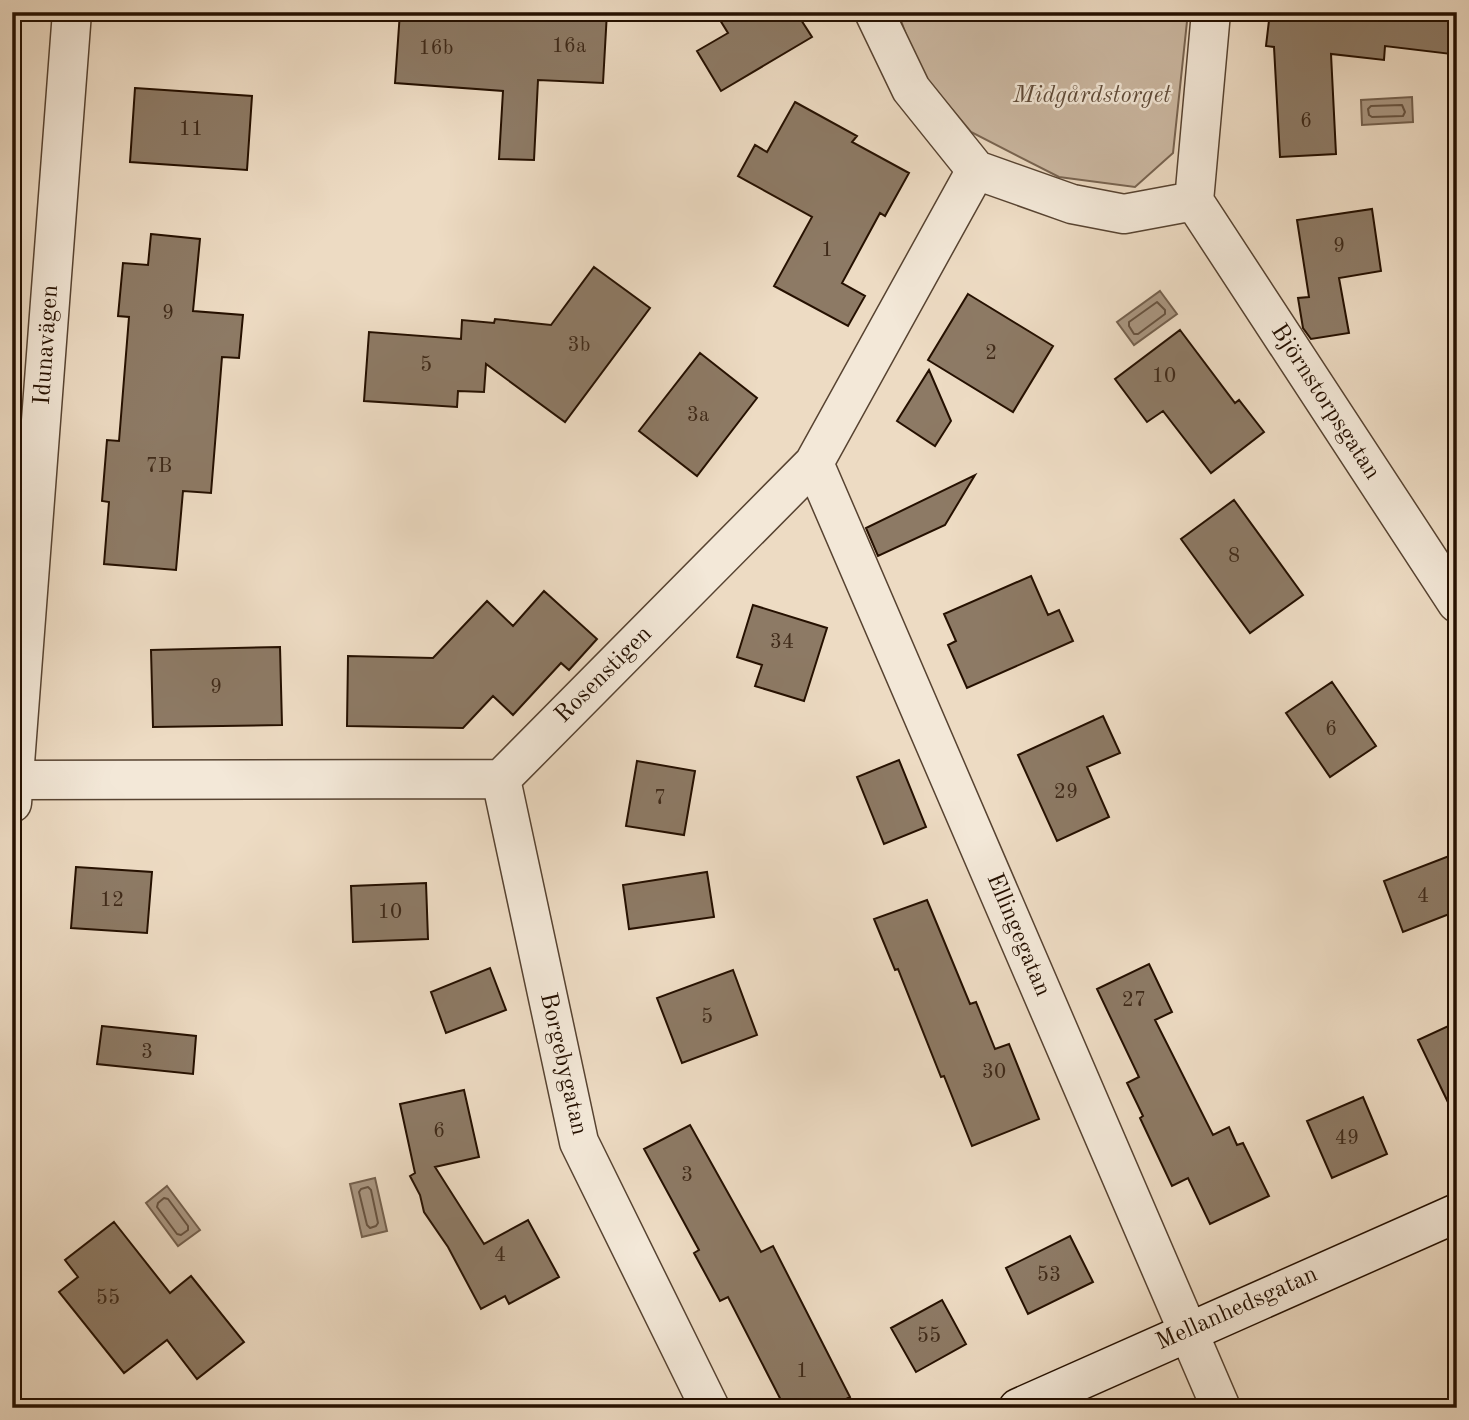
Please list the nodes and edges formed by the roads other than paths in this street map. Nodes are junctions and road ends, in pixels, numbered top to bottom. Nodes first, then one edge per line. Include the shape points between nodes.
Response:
1 (72, 12) edge
2 (874, 12) edge
3 (1211, 12) edge
4 (976, 170) junction
5 (1194, 201) junction
6 (814, 463) junction
7 (1457, 603) edge
8 (501, 779) junction
9 (13, 791) edge
10 (1457, 1213) edge
11 (1189, 1330) junction
12 (710, 1408) edge
13 (1018, 1408) edge
14 (1220, 1408) edge

1 - 9 street, Idunavägen
2 - 4 street via 911,89
3 - 5 street
4 - 5 street via 1072,204 1124,214
4 - 6 street, Rosenstigen
5 - 7 street, Björnstorpsgatan
6 - 8 street, Rosenstigen
6 - 11 street, Ellingegatan
8 - 9 street
8 - 12 street, Borgebygatan via 579,1142
10 - 11 street, Mellanhedsgatan
11 - 13 street, Mellanhedsgatan
11 - 14 street, Ellingegatan

